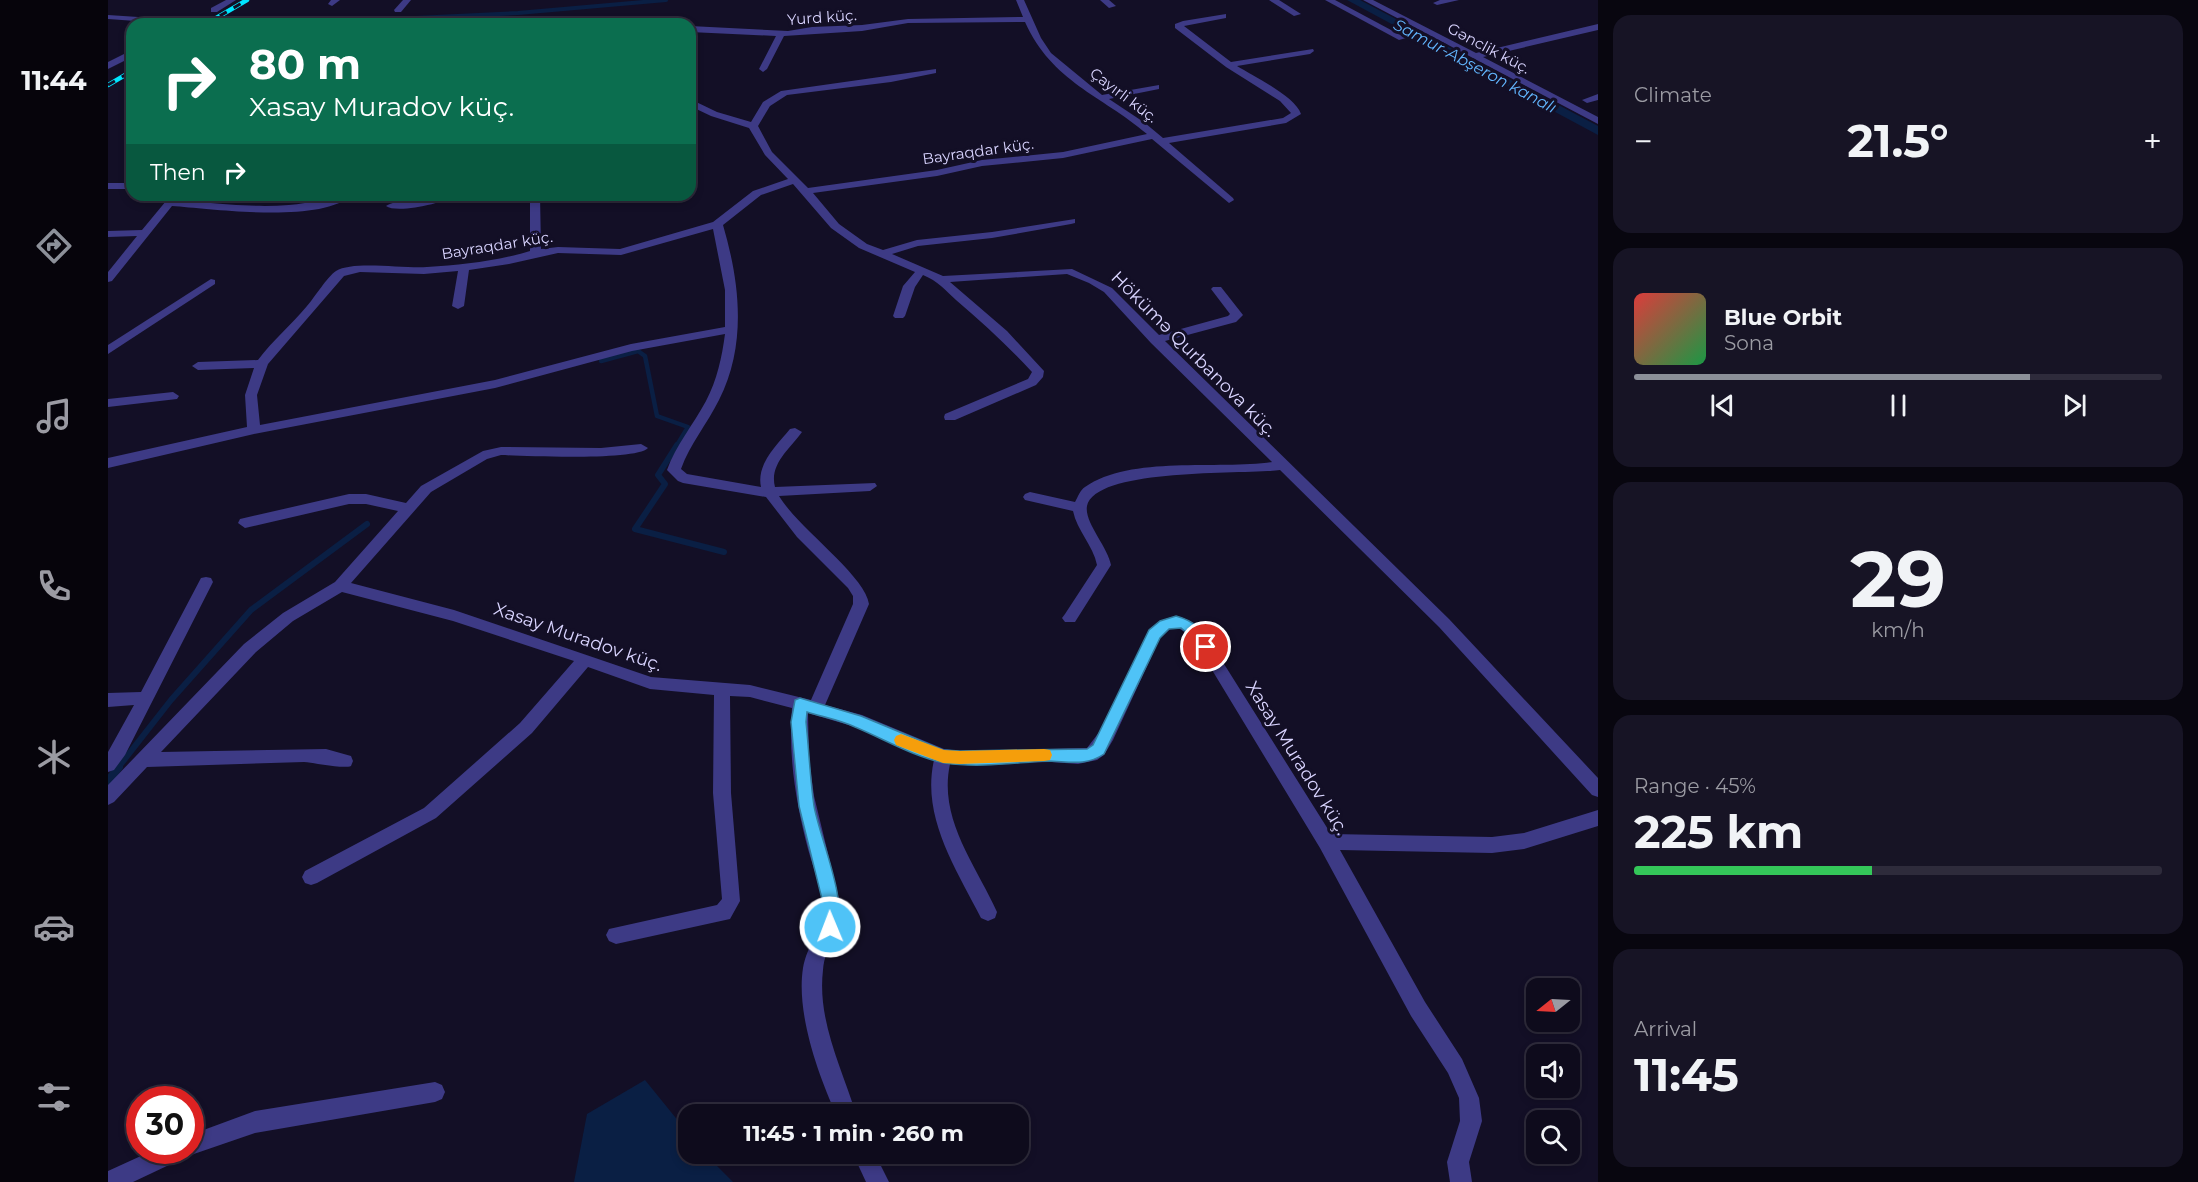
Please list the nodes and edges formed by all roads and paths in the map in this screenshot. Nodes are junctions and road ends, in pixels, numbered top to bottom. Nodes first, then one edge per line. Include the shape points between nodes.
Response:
1 (232, 0) edge
2 (407, 0) edge
3 (1020, 0) edge
4 (1104, 0) edge
5 (1273, 0) edge
6 (1329, 0) edge
7 (1367, 0) edge
8 (1455, 0) edge
9 (1437, 3) dead end
10 (1112, 6) dead end
11 (214, 10) dead end
12 (398, 10) dead end
13 (1298, 14) dead end
14 (1222, 16) dead end
15 (108, 17) edge
16 (126, 18) edge
17 (1028, 19) junction
18 (1598, 27) edge
19 (696, 29) edge
20 (781, 34) junction
21 (1402, 38) dead end
22 (1310, 51) dead end
23 (1476, 56) junction
24 (113, 60) edge
25 (1229, 65) junction
26 (108, 66) edge
27 (763, 69) dead end
28 (933, 71) dead end
29 (1156, 87) dead end
30 (1598, 97) edge
31 (1101, 98) junction
32 (1587, 100) dead end
33 (696, 105) edge
34 (1598, 121) edge
35 (753, 126) junction
36 (1157, 139) junction
37 (795, 180) junction
38 (108, 186) edge
39 (126, 186) edge
40 (806, 191) junction
41 (1229, 200) dead end
42 (171, 201) edge
43 (198, 201) edge
44 (335, 201) edge
45 (432, 201) edge
46 (535, 201) edge
47 (391, 206) dead end
48 (1071, 221) dead end
49 (717, 224) junction
50 (145, 233) junction
51 (108, 234) edge
52 (536, 253) junction
53 (885, 253) junction
54 (464, 267) junction
55 (921, 271) junction
56 (108, 279) edge
57 (942, 279) junction
58 (211, 282) dead end
59 (1218, 289) dead end
60 (458, 306) dead end
61 (899, 316) dead end
62 (733, 329) junction
63 (1155, 340) junction
64 (108, 350) edge
65 (262, 364) junction
66 (198, 366) dead end
67 (173, 396) dead end
68 (108, 403) edge
69 (950, 417) dead end
70 (254, 430) junction
71 (795, 432) dead end
72 (641, 448) dead end
73 (108, 462) edge
74 (1281, 465) junction
75 (870, 486) dead end
76 (768, 492) junction
77 (1030, 497) dead end
78 (407, 508) junction
79 (1080, 508) junction
80 (245, 523) dead end
81 (206, 582) dead end
82 (340, 586) junction
83 (1070, 618) dead end
84 (585, 659) junction
85 (722, 689) junction
86 (146, 698) junction
87 (108, 700) edge
88 (808, 706) junction
89 (943, 756) junction
90 (143, 760) junction
91 (345, 761) dead end
92 (108, 765) edge
93 (1598, 790) edge
94 (108, 796) edge
95 (1598, 818) edge
96 (1326, 842) junction
97 (311, 877) dead end
98 (988, 912) dead end
99 (616, 935) dead end
100 (435, 1092) dead end
101 (842, 1104) edge
102 (204, 1141) edge
103 (148, 1164) edge
104 (869, 1164) edge
105 (108, 1182) edge
106 (878, 1182) edge
107 (1461, 1182) edge

1 - 11 street
2 - 12 street
3 - 17 street, Çayırli küç.
4 - 10 street
5 - 13 street
6 - 21 street
7 - 23 street, Gənclik küç.
8 - 9 street
14 - 25 street, Bayraqdar küç. via 1178,26
15 - 16 street
17 - 20 street, Yurd küç. via 908,21
17 - 31 street, Çayırli küç. via 1048,55
18 - 23 street
19 - 20 street, Yurd küç.
20 - 27 street
22 - 25 street
23 - 34 street, Gənclik küç.
24 - 26 street
25 - 36 street, Bayraqdar küç. via 1291,106 1294,117
28 - 35 street via 784,93 766,104
29 - 31 street
30 - 32 street
31 - 36 street, Çayırli küç.
33 - 35 street
35 - 37 street, Hökümə Qurbanova küç. via 768,153
36 - 40 street, Bayraqdar küç.
36 - 41 street, Çayırli küç.
37 - 40 street, Hökümə Qurbanova küç.
37 - 49 street, Bayraqdar küç. via 757,193
38 - 39 street
40 - 53 street, Hökümə Qurbanova küç. via 844,234
42 - 50 street
43 - 44 street via 284,208
45 - 47 street
46 - 52 street
48 - 53 street via 917,243
49 - 52 street, Bayraqdar küç. via 621,252 573,249
49 - 62 street via 727,266
50 - 51 street
50 - 56 street
52 - 54 street, Bayraqdar küç.
53 - 55 street, Hökümə Qurbanova küç.
54 - 60 street
54 - 65 street, Bayraqdar küç. via 424,271 360,269 340,273
55 - 57 street, Hökümə Qurbanova küç.
55 - 61 street via 909,286
57 - 63 street, Hökümə Qurbanova küç. via 1068,271 1108,291
57 - 69 street via 1038,371 1032,382
58 - 64 street
59 - 63 street via 1237,315
62 - 70 street via 622,350 495,384
62 - 76 street via 714,398 674,470 682,478
63 - 74 street, Hökümə Qurbanova küç.
65 - 66 street
65 - 70 street, Bayraqdar küç. via 251,395
67 - 68 street
70 - 73 street
71 - 76 street via 770,465 766,478
72 - 78 street via 492,453 426,489
74 - 79 street via 1259,470 1168,470 1121,478 1096,485 1085,493
74 - 93 street, Hökümə Qurbanova küç. via 1422,601
75 - 76 street
76 - 88 street via 860,595 861,604
77 - 79 street
78 - 80 street via 349,499
78 - 82 street
79 - 83 street via 1080,517 1104,555 1104,565
81 - 86 street
82 - 84 street, Xasay Muradov küç. via 454,616
82 - 90 street via 288,616 250,648
84 - 85 street, Xasay Muradov küç. via 665,687
84 - 97 street via 526,728 430,813
85 - 88 street, Xasay Muradov küç. via 750,691
85 - 99 street via 722,793 731,901 723,913
86 - 87 street
86 - 92 street
88 - 89 street, Xasay Muradov küç. via 856,720
88 - 101 street via 798,722 807,806 831,903 830,927 813,966 812,990 825,1054
89 - 96 street, Xasay Muradov küç. via 1091,755 1107,735 1154,634 1165,625 1185,624 1197,633
89 - 98 street via 938,787 943,814 953,843
90 - 91 street via 304,755
90 - 94 street
95 - 96 street via 1524,841 1492,845
96 - 107 street, Xasay Muradov küç. via 1418,1009 1455,1066 1469,1098 1471,1122 1458,1162
100 - 102 street via 255,1122
103 - 105 street
104 - 106 street

